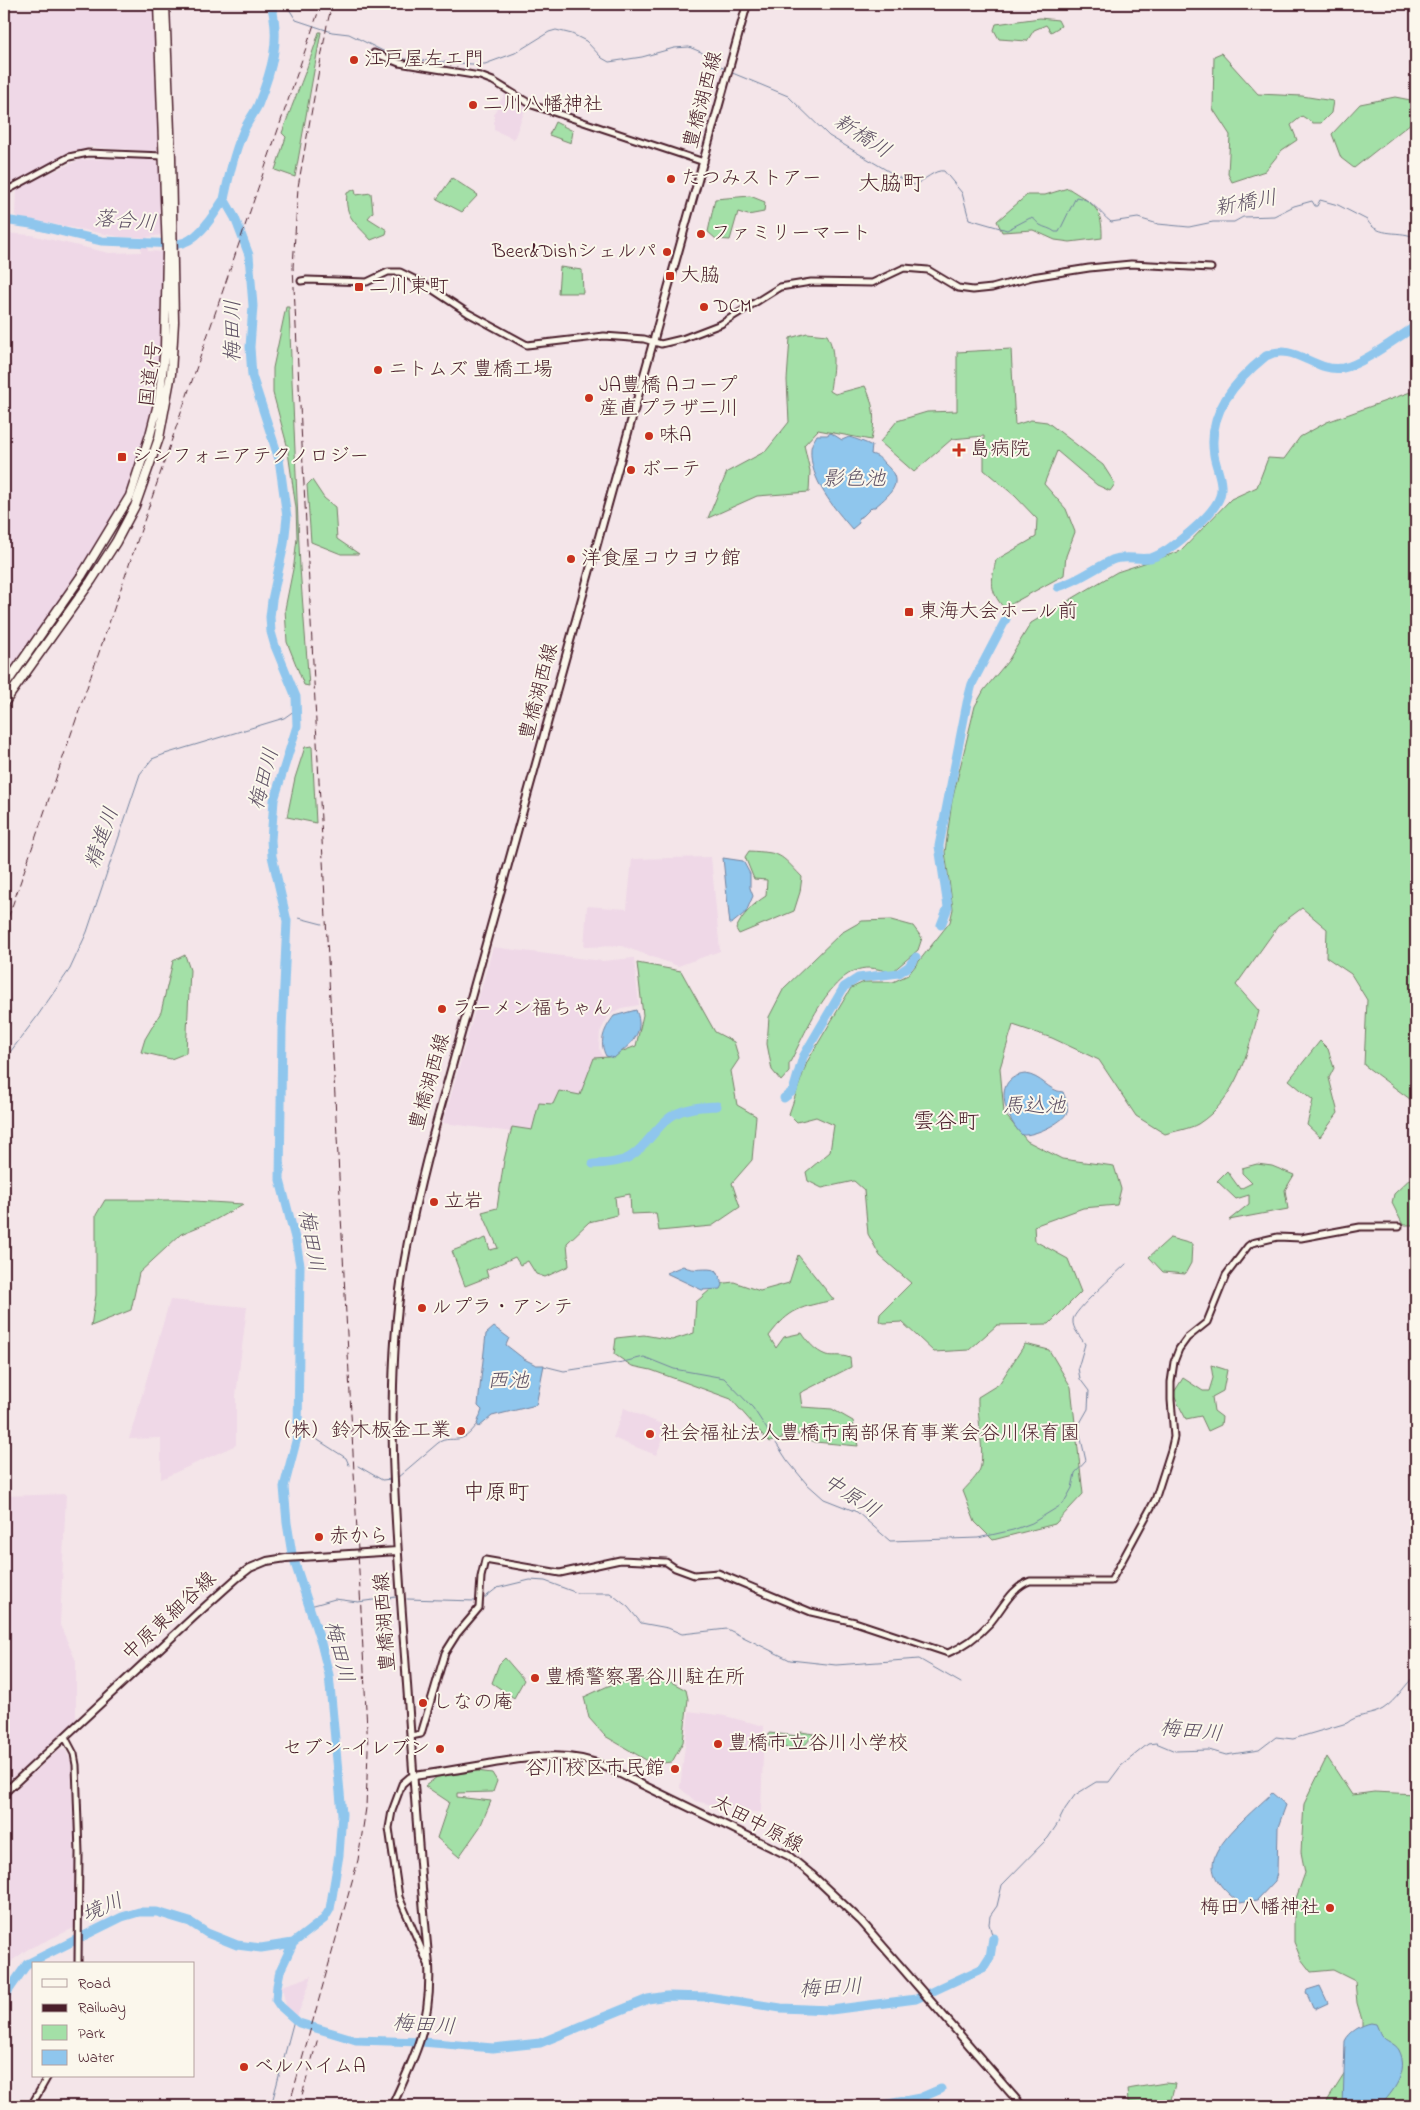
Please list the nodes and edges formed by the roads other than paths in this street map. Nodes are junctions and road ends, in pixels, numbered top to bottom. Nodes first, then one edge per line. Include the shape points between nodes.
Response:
1 (158, 4) edge
2 (165, 4) edge
3 (748, 4) edge
4 (374, 53) dead end
5 (164, 156) junction
6 (704, 162) junction
7 (4, 192) edge
8 (170, 235) junction
9 (170, 252) junction
10 (1211, 268) dead end
11 (301, 281) dead end
12 (654, 343) junction
13 (4, 687) edge
14 (4, 703) edge
15 (1399, 1227) dead end
16 (397, 1551) junction
17 (411, 1736) junction
18 (65, 1737) junction
19 (414, 1776) junction
20 (4, 1793) edge
21 (78, 1962) edge
22 (429, 1965) junction
23 (47, 2078) edge
24 (31, 2106) edge
25 (392, 2106) edge
26 (1022, 2106) edge

1 - 5 highway, 国道1号
2 - 8 highway, 国道1号
3 - 6 main road, 豊橋湖西線
4 - 6 street via 399,63 480,76 532,105
5 - 7 street via 88,152 69,157
5 - 8 highway, 国道1号
6 - 12 main road, 豊橋湖西線
8 - 9 highway, 国道1号
9 - 13 highway, 国道1号 via 159,400 130,496 82,575
9 - 14 highway, 国道1号 via 174,322 171,374 159,438 141,491 116,542 91,581
10 - 12 street via 1131,264 1032,277 973,290 958,288 928,270 904,268 872,283 811,282 780,287 721,324 682,340
11 - 12 street via 368,282 388,272 400,272 527,344 604,336 644,339
12 - 16 main road, 豊橋湖西線 via 418,1193 400,1290 392,1393
15 - 17 street via 1360,1226 1301,1238 1278,1238 1248,1246 1226,1275 1208,1322 1187,1338 1179,1349 1171,1382 1174,1437 1171,1450 1156,1500 1111,1581 1030,1580 1020,1584 988,1625 948,1653 855,1622 810,1612 718,1573 694,1575 666,1562 620,1560 560,1573 485,1560 479,1608 445,1653 421,1734
16 - 17 main road, 豊橋湖西線
16 - 18 main road, 中原東細谷線 via 286,1558 250,1568
17 - 19 main road, 豊橋湖西線
18 - 20 main road, 中原東細谷線
18 - 21 street via 76,1765
19 - 22 main road, 豊橋湖西線
19 - 22 street via 402,1784 389,1828 399,1897
19 - 26 main road, 太田中原線 via 537,1756 582,1758 788,1856 861,1921
22 - 25 main road, 豊橋湖西線 via 428,2005 420,2042
23 - 24 street

